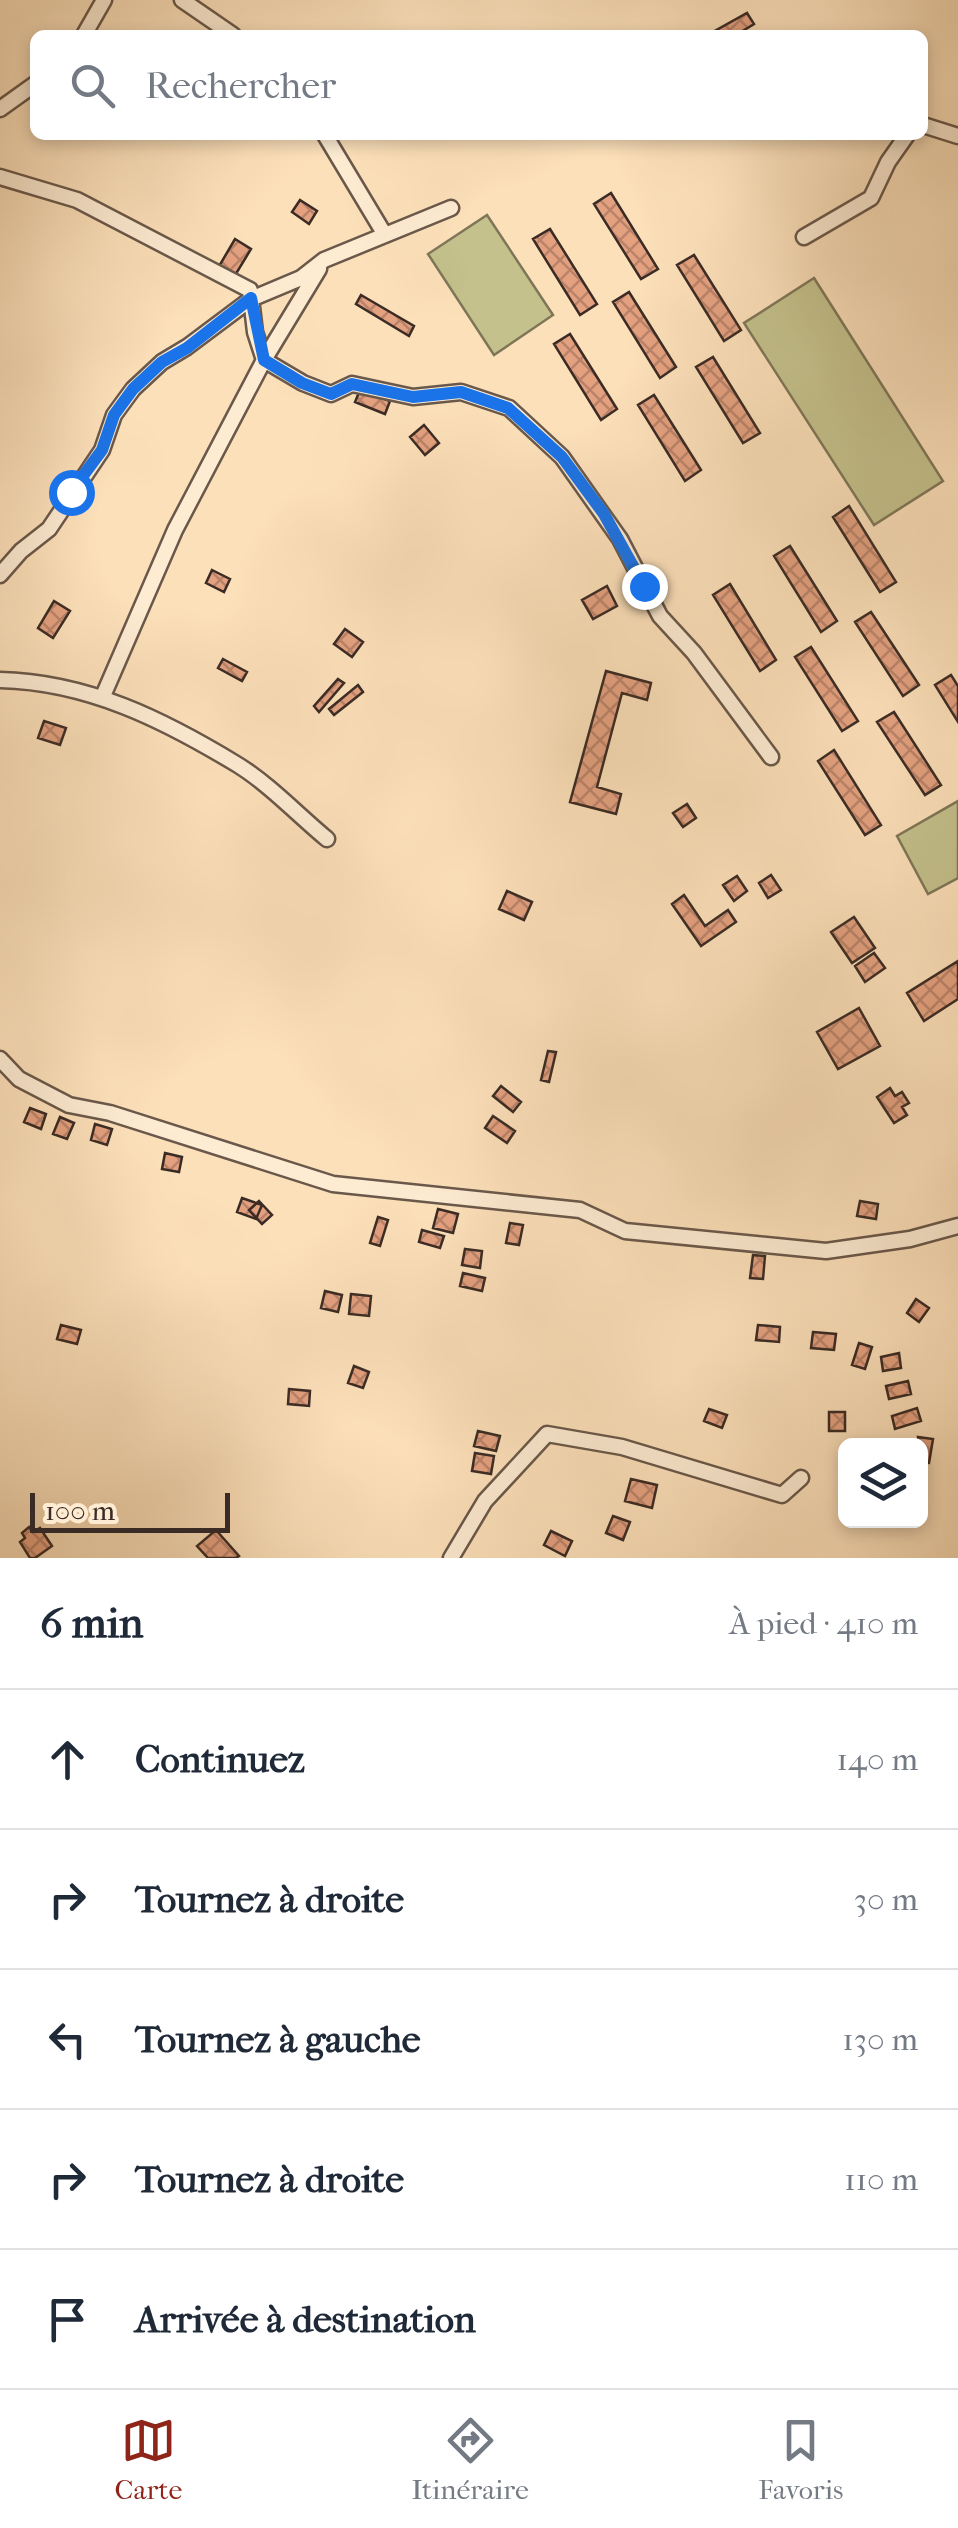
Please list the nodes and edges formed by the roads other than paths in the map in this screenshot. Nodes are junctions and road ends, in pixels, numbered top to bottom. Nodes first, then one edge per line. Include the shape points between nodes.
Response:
1 (104, 0) edge
2 (182, 0) edge
3 (87, 30) edge
4 (225, 30) edge
5 (30, 88) edge
6 (0, 109) edge
7 (928, 127) edge
8 (958, 136) edge
9 (328, 140) edge
10 (903, 140) edge
11 (0, 176) edge
12 (450, 208) dead end
13 (385, 235) junction
14 (804, 236) dead end
15 (324, 260) junction
16 (251, 298) junction
17 (264, 360) junction
18 (0, 576) edge
19 (0, 680) edge
20 (103, 696) junction
21 (770, 757) dead end
22 (327, 839) dead end
23 (0, 1059) edge
24 (958, 1226) edge
25 (801, 1478) dead end
26 (451, 1558) edge

1 - 3 street
2 - 4 street
5 - 6 street
7 - 8 street
9 - 13 street
10 - 14 street via 871,198
11 - 16 street via 77,200 250,290
12 - 13 street
13 - 15 street
15 - 16 street via 301,278
15 - 17 street
16 - 17 street
16 - 18 street via 133,389 49,529
17 - 20 street via 175,530
17 - 21 street via 331,394 352,384 413,397 461,392 508,408 562,457 620,538 660,616
19 - 20 street via 42,681
20 - 22 street via 240,766
23 - 24 street via 19,1079 69,1105 333,1184 580,1210 625,1230 826,1251
25 - 26 street via 782,1495 622,1447 548,1434 485,1501

